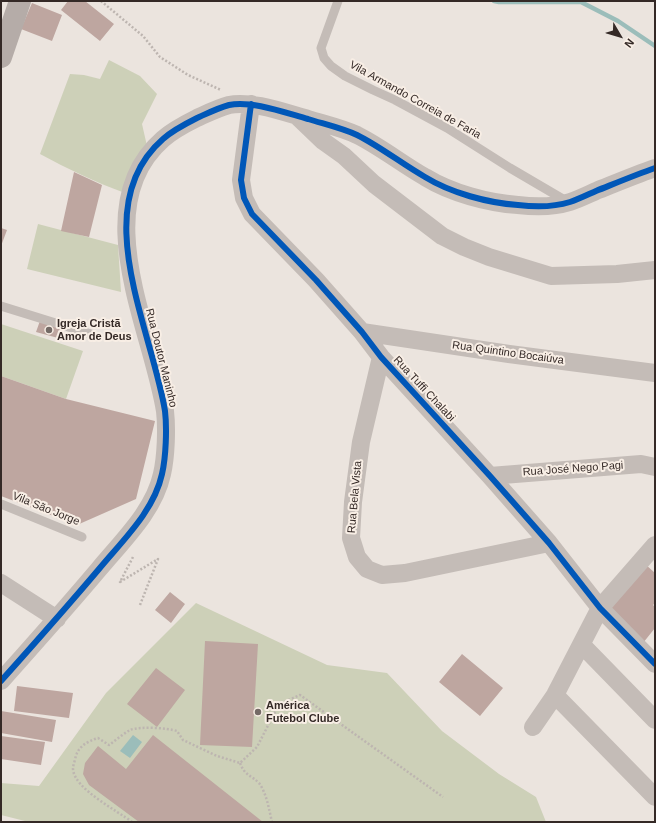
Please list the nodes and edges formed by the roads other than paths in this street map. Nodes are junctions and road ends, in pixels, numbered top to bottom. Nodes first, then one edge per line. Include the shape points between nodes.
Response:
1 (20, 1) edge
2 (338, 1) edge
3 (1, 56) edge
4 (251, 104) junction
5 (297, 116) junction
6 (655, 168) edge
7 (569, 202) junction
8 (655, 270) edge
9 (1, 306) edge
10 (362, 332) junction
11 (91, 334) dead end
12 (381, 357) junction
13 (655, 373) edge
14 (655, 467) edge
15 (490, 476) junction
16 (1, 504) edge
17 (82, 537) dead end
18 (549, 543) junction
19 (655, 545) edge
20 (1, 583) edge
21 (600, 608) junction
22 (57, 619) junction
23 (582, 645) junction
24 (655, 664) edge
25 (1, 681) edge
26 (555, 695) junction
27 (655, 720) edge
28 (532, 727) dead end
29 (655, 797) edge

1 - 3 main road
2 - 7 lane, Vila Armando Correia de Faria via 321,48 324,58 331,66 345,76 447,128
4 - 5 street, Rua Doutor Maninho
4 - 10 street, Rua Tuffi Chalabi via 241,180 244,198 252,214
4 - 22 street, Rua Doutor Maninho via 232,104 171,132 145,158 133,182 128,205 127,249 140,314 166,414 162,473 151,503
5 - 7 street via 355,134 427,179 464,195 517,205 540,206
5 - 8 street, Rua Doutor Maninho via 374,184 442,236 464,247 551,276
6 - 7 street
9 - 11 lane
10 - 12 street, Rua Tuffi Chalabi
10 - 13 street, Rua Quintino Bocaiúva
12 - 15 street, Rua Tuffi Chalabi
12 - 18 street, Rua Bela Vista via 361,442 353,502 351,538 357,557 367,569 382,575 405,573
14 - 15 street, Rua José Nego Pagi via 642,464
15 - 18 street, Rua Tuffi Chalabi
16 - 17 lane, Vila São Jorge
18 - 21 street, Rua Tuffi Chalabi
19 - 21 street
20 - 22 street
21 - 23 street
21 - 24 street, Rua Tuffi Chalabi
22 - 25 street, Rua Doutor Maninho
23 - 26 street
23 - 27 street
26 - 28 street
26 - 29 street

